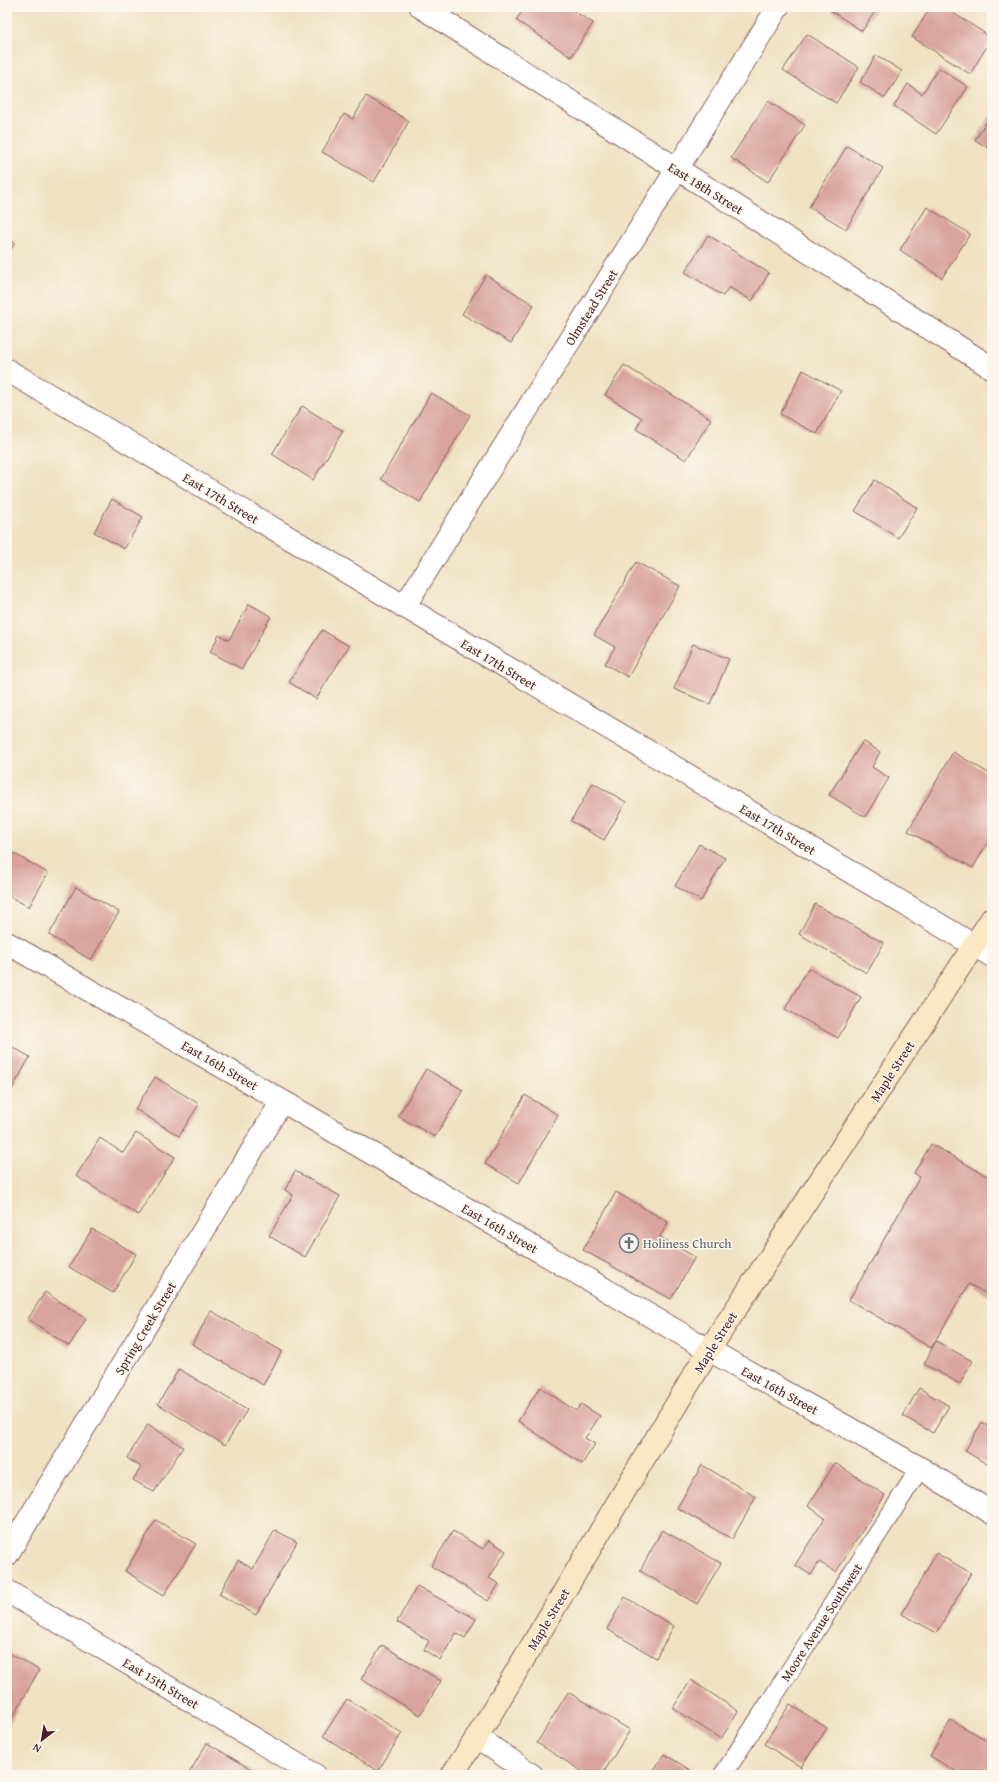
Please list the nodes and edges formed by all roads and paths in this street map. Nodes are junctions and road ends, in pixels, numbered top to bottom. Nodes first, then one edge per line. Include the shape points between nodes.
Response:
1 (421, 7) edge
2 (778, 7) edge
3 (677, 169) junction
4 (992, 368) edge
5 (7, 370) edge
6 (404, 607) junction
7 (992, 918) edge
8 (7, 943) edge
9 (983, 951) edge
10 (282, 1100) junction
11 (709, 1350) junction
12 (920, 1468) junction
13 (992, 1513) edge
14 (7, 1555) edge
15 (7, 1592) edge
16 (477, 1737) junction
17 (315, 1775) edge
18 (452, 1775) edge
19 (532, 1775) edge
20 (723, 1775) edge

1 - 3 street, East 18th Street
2 - 3 street, Olmstead Street
3 - 4 street, East 18th Street
3 - 6 street, Olmstead Street
5 - 6 street, East 17th Street
6 - 9 street, East 17th Street
7 - 9 main road, Maple Street
8 - 10 street, East 16th Street
9 - 11 main road, Maple Street
10 - 11 street, East 16th Street
10 - 14 street, Spring Creek Street
11 - 12 street, East 16th Street
11 - 16 main road, Maple Street
12 - 13 street, East 16th Street
12 - 20 lane, Moore Avenue Southwest
15 - 17 street, East 15th Street
16 - 18 main road, Maple Street
16 - 19 street

